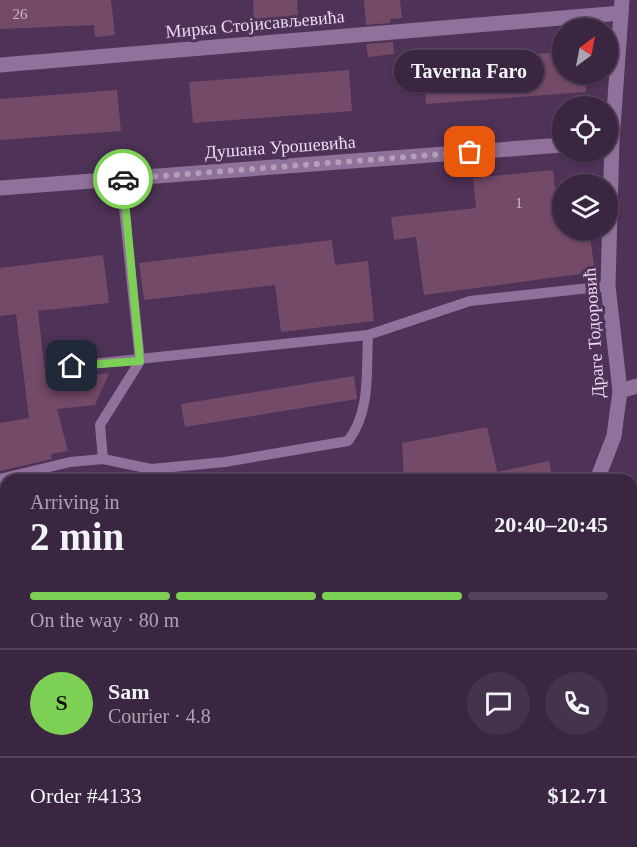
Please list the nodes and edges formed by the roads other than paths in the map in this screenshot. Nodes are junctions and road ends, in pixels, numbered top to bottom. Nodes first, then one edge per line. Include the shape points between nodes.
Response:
1 (621, 7) edge
2 (0, 65) edge
3 (614, 96) edge
4 (552, 146) edge
5 (610, 162) edge
6 (121, 179) junction
7 (0, 188) edge
8 (608, 286) junction
9 (368, 335) junction
10 (140, 361) junction
11 (72, 366) dead end
12 (637, 386) edge
13 (620, 391) junction
14 (103, 459) junction
15 (21, 474) edge
16 (600, 474) edge

1 - 2 street, Мирка Стојисављевића
1 - 3 street, Драге Тодоровић
4 - 6 street, Душана Урошевића
5 - 8 street, Драге Тодоровић
6 - 7 street, Душана Урошевића
6 - 10 lane
8 - 9 lane via 470,301
8 - 13 street, Драге Тодоровић
9 - 10 lane
9 - 14 lane via 364,412 348,441 236,460 151,469
10 - 11 lane
10 - 14 lane via 100,425
12 - 13 street
13 - 16 street, Драге Тодоровић via 610,451
14 - 15 lane

